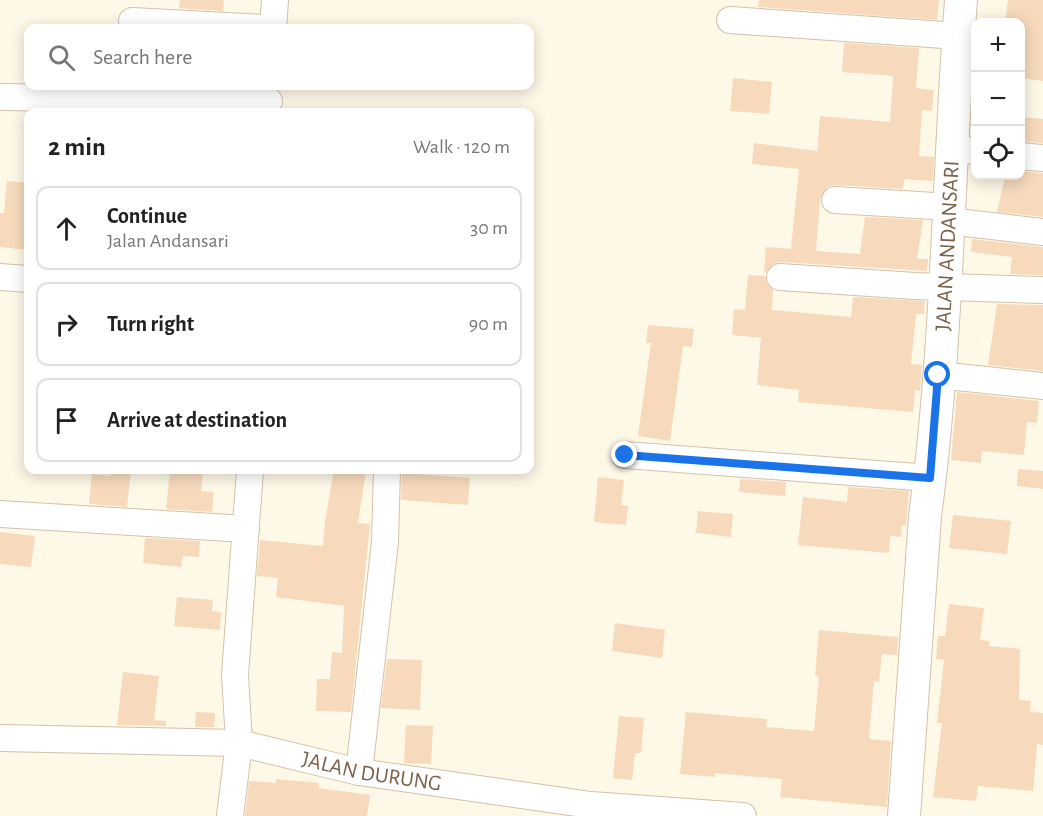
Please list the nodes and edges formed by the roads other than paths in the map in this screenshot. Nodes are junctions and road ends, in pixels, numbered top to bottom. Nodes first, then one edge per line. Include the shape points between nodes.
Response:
1 (274, 0) edge
2 (961, 0) edge
3 (730, 20) dead end
4 (132, 21) dead end
5 (188, 24) edge
6 (273, 24) edge
7 (958, 36) junction
8 (0, 98) edge
9 (269, 100) edge
10 (964, 150) edge
11 (1025, 156) edge
12 (1043, 158) edge
13 (835, 200) dead end
14 (950, 214) junction
15 (1043, 232) edge
16 (0, 277) edge
17 (780, 277) dead end
18 (24, 279) edge
19 (945, 286) junction
20 (1043, 290) edge
21 (938, 375) junction
22 (1043, 386) edge
23 (625, 455) dead end
24 (250, 474) edge
25 (387, 474) edge
26 (930, 478) junction
27 (0, 514) edge
28 (246, 529) junction
29 (0, 738) edge
30 (239, 743) junction
31 (359, 772) junction
32 (553, 808) edge
33 (230, 816) edge
34 (743, 816) edge
35 (904, 816) edge

1 - 6 street
2 - 7 street, JALAN ANDANSARI
3 - 7 street
4 - 5 street
7 - 10 street, JALAN ANDANSARI
8 - 9 street
10 - 14 street, JALAN ANDANSARI
11 - 12 street
13 - 14 street
14 - 15 street
14 - 19 street, JALAN ANDANSARI
16 - 18 street
17 - 19 street
19 - 20 street
19 - 21 street, JALAN ANDANSARI
21 - 22 street
21 - 26 street, JALAN ANDANSARI
23 - 26 street
24 - 28 street
25 - 31 street via 386,542
26 - 35 street, JALAN ANDANSARI
27 - 28 street
28 - 30 street via 235,675
29 - 30 street, JALAN DURUNG
30 - 31 street, JALAN DURUNG
30 - 33 street
31 - 32 street, JALAN DURUNG
32 - 34 street, JALAN DURUNG via 591,805

